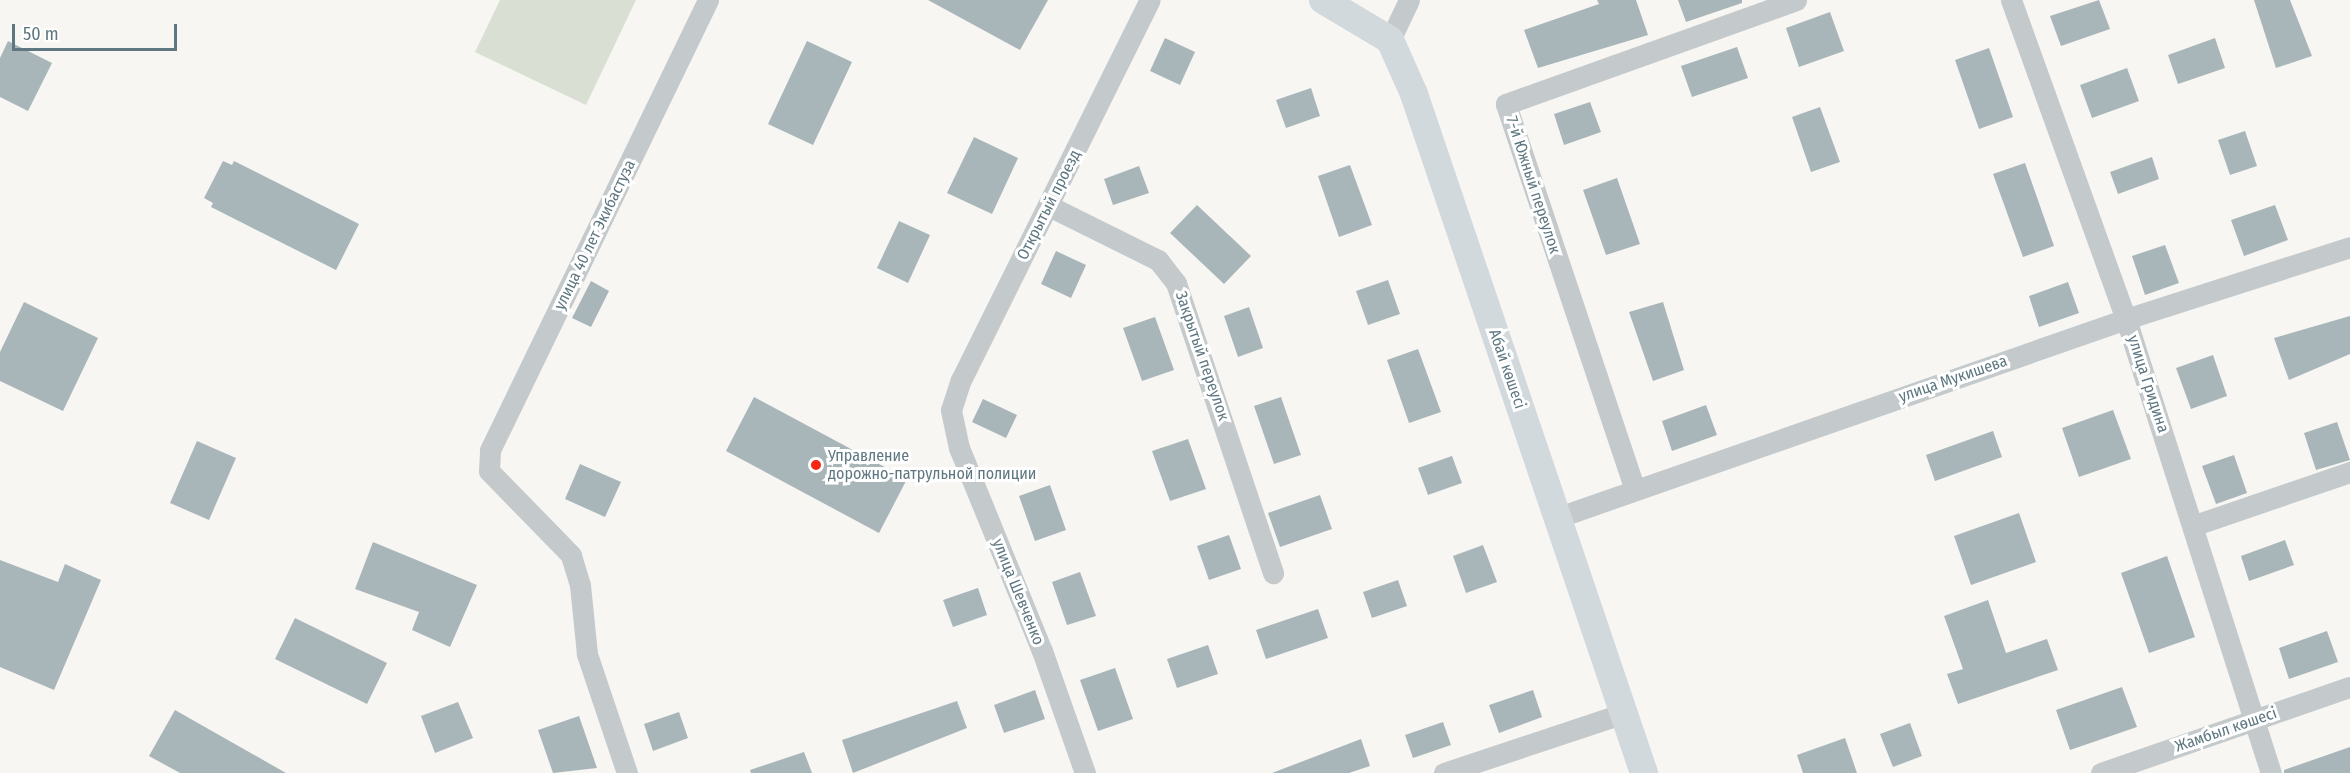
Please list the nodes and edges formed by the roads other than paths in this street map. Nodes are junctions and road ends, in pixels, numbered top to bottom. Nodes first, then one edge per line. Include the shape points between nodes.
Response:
1 (708, 0) edge
2 (1150, 0) edge
3 (1323, 0) edge
4 (1409, 0) edge
5 (1796, 0) edge
6 (2011, 0) edge
7 (1390, 40) junction
8 (1049, 206) junction
9 (2350, 247) edge
10 (2126, 319) junction
11 (951, 410) joint
12 (2350, 472) edge
13 (1635, 490) junction
14 (1559, 517) junction
15 (2195, 525) junction
16 (1273, 573) dead end
17 (2350, 687) edge
18 (1624, 713) junction
19 (2252, 722) junction
20 (627, 773) edge
21 (1085, 773) edge
22 (1444, 773) edge
23 (1644, 773) edge
24 (2101, 773) edge
25 (2271, 773) edge

1 - 20 street, улица 40 лет Экибастуза via 490,450 489,471 571,555 580,585 586,654
2 - 8 street, Открытый проезд
3 - 7 street
4 - 7 street
5 - 13 street, 7-й Южный переулок via 1506,104
6 - 10 street, улица Гридина
7 - 14 street, Абай көшесі via 1414,94
8 - 11 street, Открытый проезд via 961,380
8 - 16 street, Закрытый переулок via 1158,260 1176,283
9 - 10 street, улица Мукишева
10 - 13 street, улица Мукишева
10 - 15 street, улица Гридина
11 - 21 street, улица Шевченко via 959,448 1042,651
12 - 15 street
13 - 14 street, улица Мукишева
14 - 18 street, Абай көшесі
15 - 19 street, улица Гридина
17 - 19 street, Жамбыл көшесі
18 - 22 street
18 - 23 street, Абай көшесі
19 - 24 street, Жамбыл көшесі
19 - 25 street, улица Гридина

